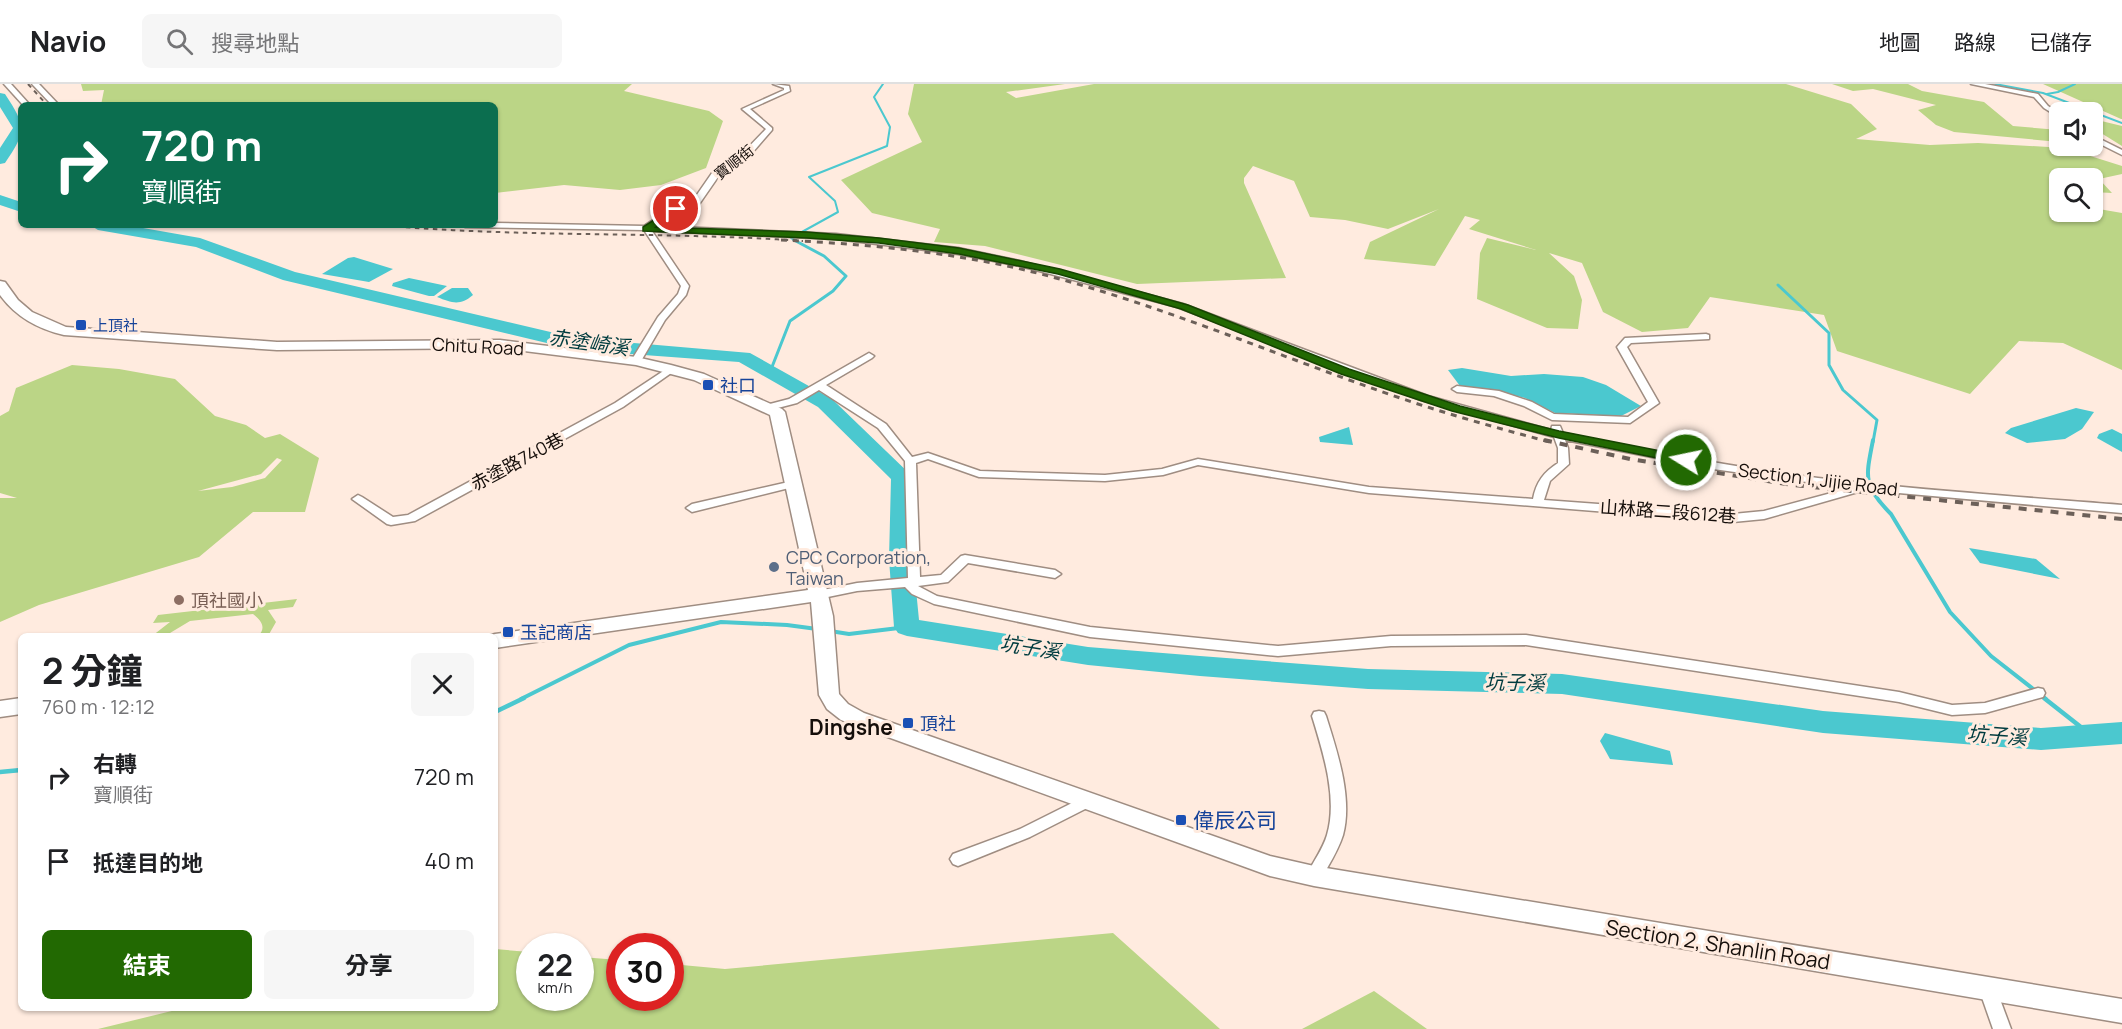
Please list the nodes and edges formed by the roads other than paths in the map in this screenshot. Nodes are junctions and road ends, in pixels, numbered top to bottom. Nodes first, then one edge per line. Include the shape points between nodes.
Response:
1 (7, 84) edge
2 (35, 84) edge
3 (776, 84) edge
4 (1974, 84) edge
5 (24, 102) edge
6 (53, 102) edge
7 (2049, 110) edge
8 (2103, 143) edge
9 (2122, 153) edge
10 (498, 226) edge
11 (646, 229) junction
12 (0, 285) edge
13 (1706, 337) dead end
14 (869, 356) dead end
15 (637, 358) junction
16 (671, 369) junction
17 (817, 386) junction
18 (1457, 389) dead end
19 (771, 407) junction
20 (1552, 417) junction
21 (1559, 435) junction
22 (910, 461) junction
23 (794, 484) junction
24 (1872, 487) junction
25 (358, 499) dead end
26 (1538, 502) junction
27 (692, 508) dead end
28 (2122, 509) edge
29 (1055, 574) dead end
30 (911, 582) junction
31 (818, 595) junction
32 (498, 641) edge
33 (2038, 693) dead end
34 (18, 706) edge
35 (0, 709) edge
36 (1319, 716) dead end
37 (1088, 801) junction
38 (957, 859) dead end
39 (1314, 876) junction
40 (1988, 989) junction
41 (2122, 1011) edge
42 (2002, 1029) edge

1 - 5 street
2 - 6 street
3 - 11 street, 寶順街 via 787,87 787,91 745,109 770,129 754,148 715,175 696,201
4 - 7 street via 2036,95
8 - 9 street
10 - 11 street, Section 1, Jijie Road
11 - 15 street via 685,286
11 - 21 street, Section 1, Jijie Road via 879,241 1060,272 1185,307 1345,371 1456,408
12 - 15 street, Chitu Road via 19,311 64,331 278,345 500,344
13 - 20 street via 1628,340 1622,346 1654,403 1630,420
14 - 17 street
15 - 16 street, Chitu Road
16 - 19 street, Chitu Road
16 - 25 street, 赤塗路740巷 via 620,405 411,518 392,521
17 - 19 street via 793,401
17 - 22 street via 882,426
18 - 20 street via 1495,393
19 - 23 street via 777,412
20 - 21 street
21 - 24 street, Section 1, Jijie Road via 1724,466
21 - 26 street via 1564,464 1540,485
22 - 26 street, 山林路二段612巷 via 927,456 979,474 1106,478 1164,472 1198,462 1369,490
22 - 30 street
23 - 27 street
23 - 31 street
24 - 26 street, 山林路二段612巷 via 1764,515 1733,518
24 - 28 street, Section 1, Jijie Road
29 - 30 street via 964,559 944,579
30 - 31 street
30 - 33 street via 916,591 934,600 1120,636 1278,651 1391,641 1526,640 1899,697 1953,710 1985,708
31 - 32 street
31 - 37 street, Section 2, Shanlin Road via 829,695 843,712
34 - 35 street
36 - 39 street via 1331,754 1337,806 1336,833
37 - 38 street via 1026,833
37 - 39 street, Section 2, Shanlin Road via 1270,866
39 - 40 street, Section 2, Shanlin Road
40 - 41 street, Section 2, Shanlin Road
40 - 42 street

